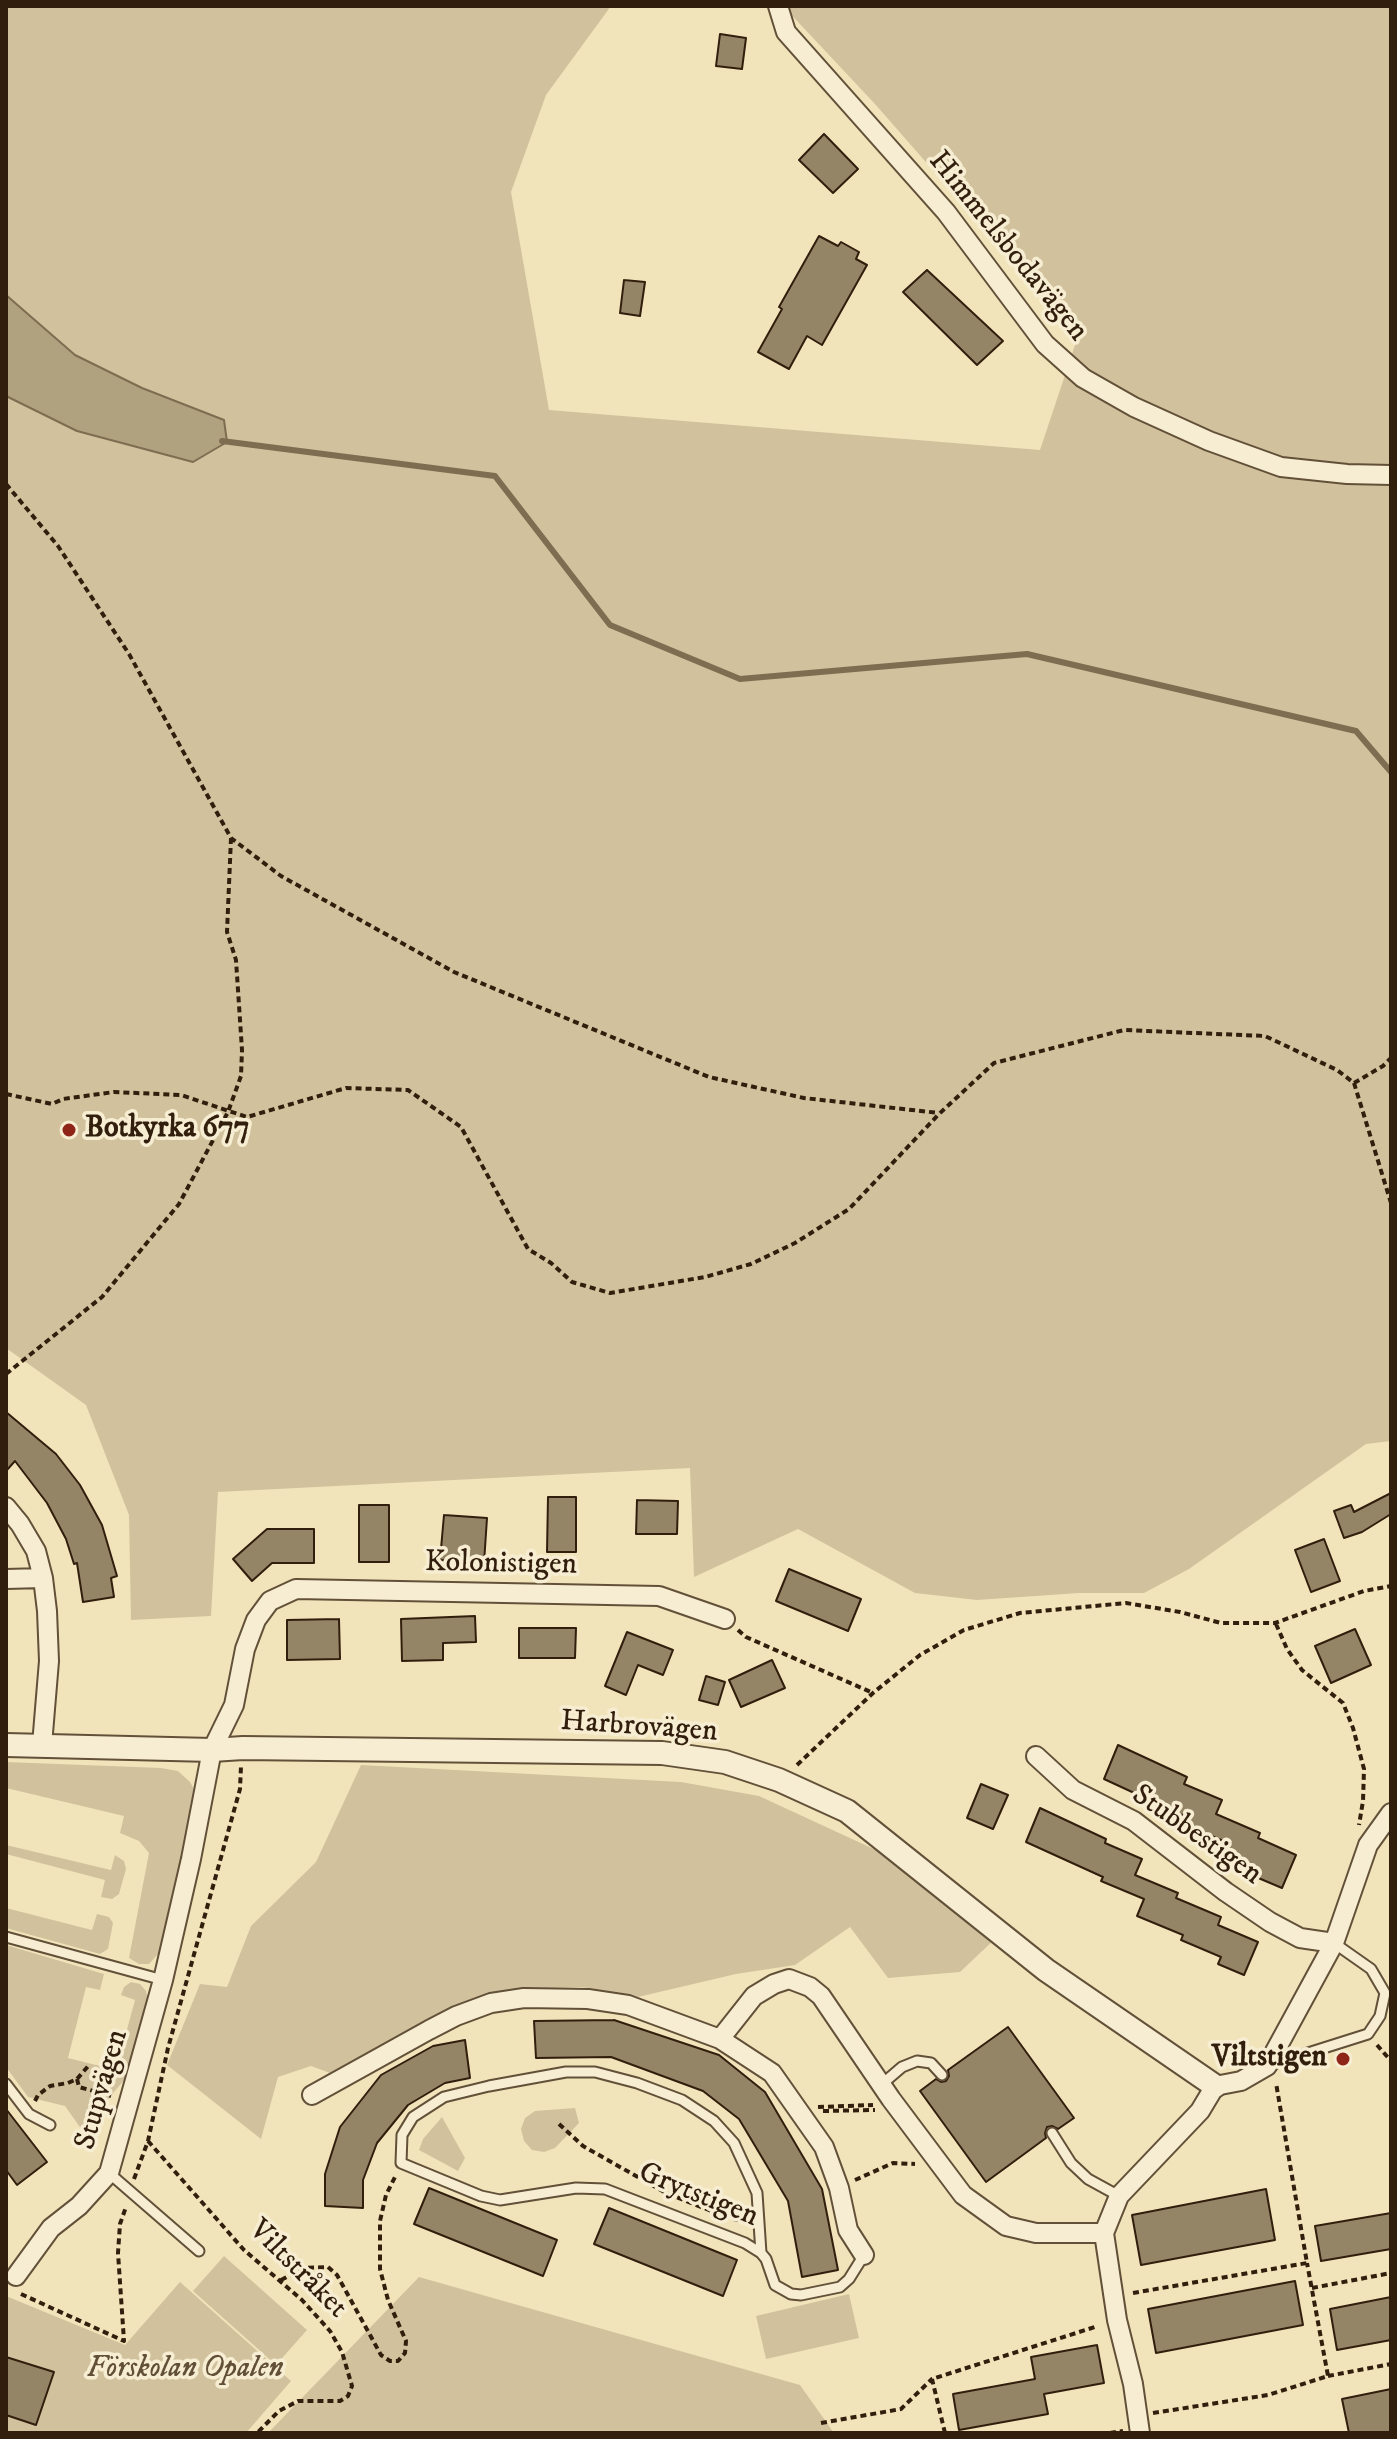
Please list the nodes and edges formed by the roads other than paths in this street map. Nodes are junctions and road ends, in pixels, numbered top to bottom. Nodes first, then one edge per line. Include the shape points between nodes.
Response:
1 (778, 6) edge
2 (1391, 475) edge
3 (6, 1507) edge
4 (43, 1578) junction
5 (6, 1579) edge
6 (725, 1619) road end
7 (6, 1745) edge
8 (42, 1745) junction
9 (212, 1750) junction
10 (1036, 1756) dead end
11 (1391, 1813) edge
12 (6, 1937) edge
13 (1334, 1943) junction
14 (163, 1980) junction
15 (720, 2039) junction
16 (1267, 2066) junction
17 (942, 2075) dead end
18 (6, 2084) edge
19 (1215, 2086) junction
20 (312, 2095) dead end
21 (890, 2097) junction
22 (50, 2125) dead end
23 (1052, 2133) dead end
24 (109, 2173) junction
25 (1119, 2196) junction
26 (1104, 2233) junction
27 (199, 2251) dead end
28 (761, 2253) junction
29 (864, 2255) joint
30 (14, 2283) road end
31 (1139, 2424) edge

1 - 2 street, Himmelsbodavägen via 786,32 946,212 1045,344 1083,378 1209,441 1281,467
3 - 4 street via 36,1551
4 - 5 street
4 - 8 street via 49,1661
6 - 9 street, Kolonistigen via 659,1596 296,1589 270,1601 256,1620 234,1705
7 - 8 street, Harbrovägen
8 - 9 street, Harbrovägen
9 - 14 street, Stupvägen
9 - 19 street, Harbrovägen via 662,1753 725,1762 779,1780 847,1811 1046,1970
10 - 13 street, Stubbestigen via 1073,1790 1134,1821 1270,1922 1300,1938
11 - 13 street via 1368,1845
12 - 14 lane
13 - 16 street
13 - 16 lane via 1371,1969 1385,1993 1380,2016 1368,2034
14 - 24 street, Stupvägen
15 - 20 street, Grytstigen via 628,2005 524,1998 456,2016
15 - 21 street via 754,1996 789,1979 821,1996
15 - 29 street, Grytstigen via 772,2073 824,2147 848,2230
16 - 19 street via 1241,2081
17 - 21 lane via 931,2063 902,2067
18 - 22 lane, Stupvägen via 29,2114
19 - 25 street via 1200,2111
21 - 26 street via 963,2195 989,2216 1036,2233
23 - 25 lane via 1088,2179
24 - 27 lane
24 - 30 street, Stupvägen via 51,2228
25 - 26 street
26 - 31 street
28 - 28 lane, Grytstigen via 757,2193 734,2143 714,2121 682,2100 637,2083 595,2072 566,2072 489,2086 444,2097 413,2117 402,2135 401,2163 481,2196 500,2200 576,2188 605,2189
28 - 29 lane, Grytstigen via 775,2285 801,2295 840,2287

